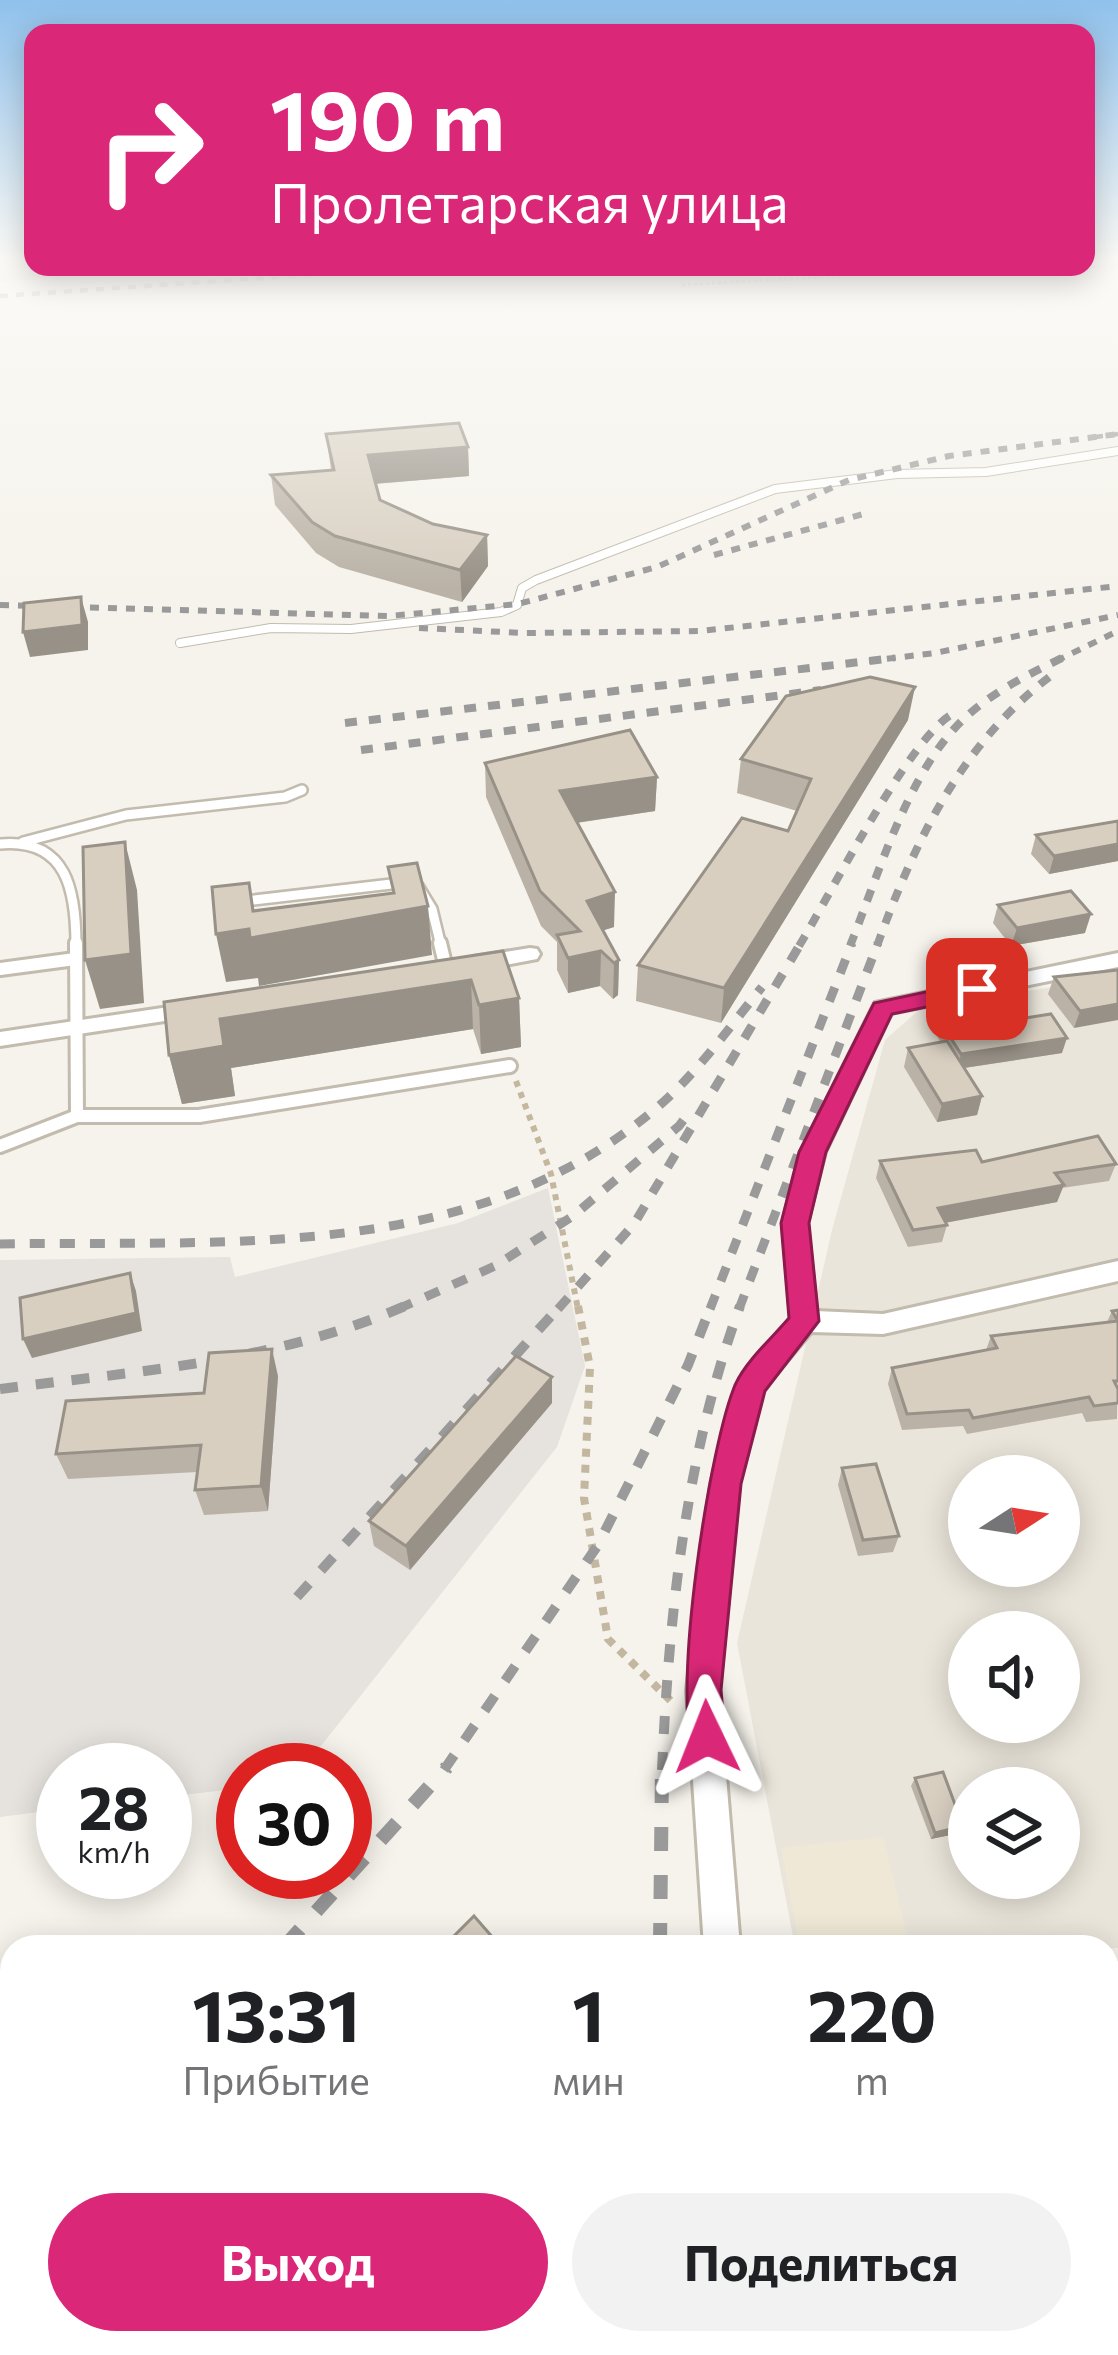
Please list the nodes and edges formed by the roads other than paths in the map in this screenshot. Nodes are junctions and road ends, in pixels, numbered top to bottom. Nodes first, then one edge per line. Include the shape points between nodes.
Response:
1 (1118, 451) edge
2 (181, 644) dead end
3 (302, 790) dead end
4 (22, 842) junction
5 (0, 844) edge
6 (229, 903) edge
7 (530, 954) dead end
8 (76, 959) junction
9 (1118, 960) edge
10 (446, 968) junction
11 (0, 969) edge
12 (423, 972) edge
13 (210, 1007) edge
14 (75, 1029) junction
15 (0, 1040) edge
16 (510, 1066) road end
17 (76, 1116) junction
18 (0, 1146) edge
19 (1118, 1271) edge
20 (804, 1321) junction
21 (721, 1935) edge

1 - 2 lane via 986,472 775,488 536,580 501,612 351,629 271,628
3 - 4 lane via 126,815
4 - 5 lane
4 - 8 lane via 52,856 76,897
6 - 10 lane via 416,881 432,908
7 - 10 street
8 - 11 lane
8 - 14 lane
9 - 20 street via 883,1008 813,1152 795,1223
10 - 12 street
13 - 14 street
14 - 15 street
14 - 17 lane
16 - 17 lane via 199,1116
17 - 18 lane
19 - 20 street via 883,1324
20 - 21 street via 750,1386 725,1484 703,1690

